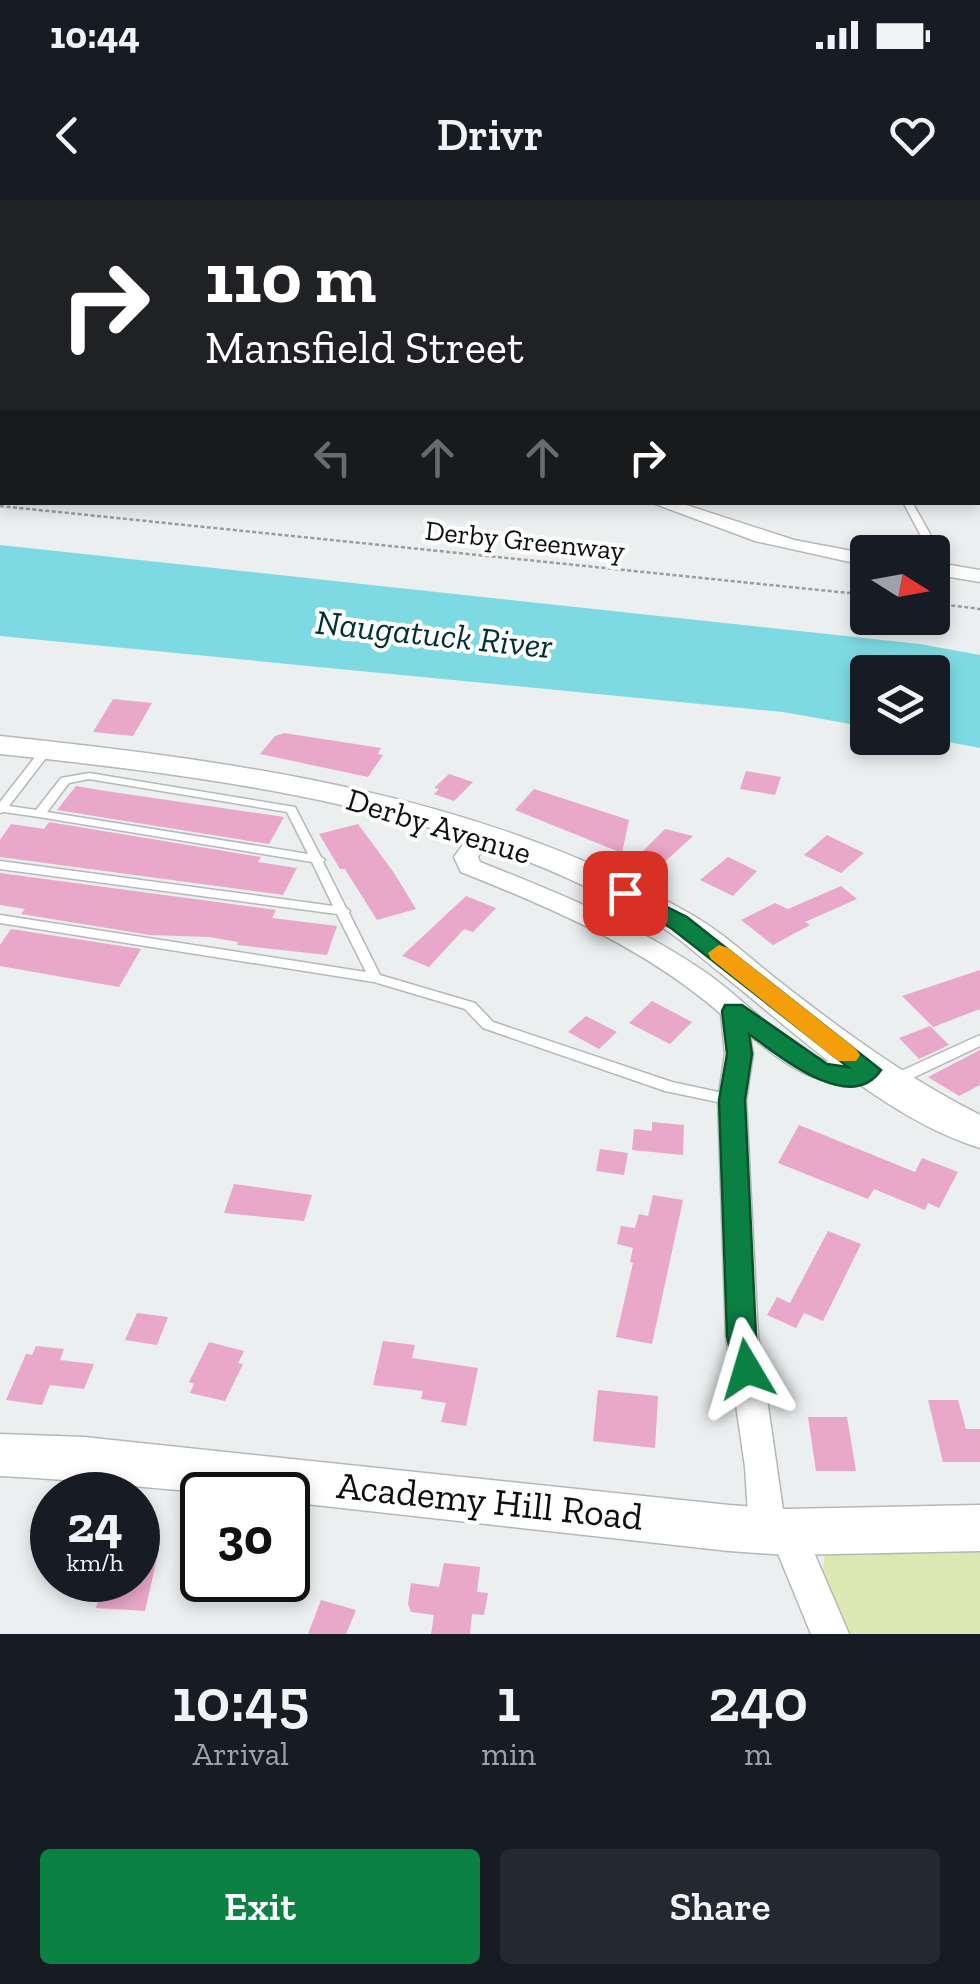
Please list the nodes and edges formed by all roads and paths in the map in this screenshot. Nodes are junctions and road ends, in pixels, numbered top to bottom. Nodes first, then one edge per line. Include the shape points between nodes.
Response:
1 (667, 505) edge
2 (910, 505) edge
3 (0, 506) edge
4 (925, 535) edge
5 (850, 556) edge
6 (950, 571) edge
7 (980, 576) edge
8 (850, 594) edge
9 (950, 605) edge
10 (980, 609) edge
11 (0, 745) edge
12 (46, 750) junction
13 (0, 809) edge
14 (39, 814) junction
15 (481, 835) junction
16 (319, 860) junction
17 (0, 865) edge
18 (344, 911) junction
19 (0, 919) edge
20 (375, 978) junction
21 (734, 1011) junction
22 (980, 1040) edge
23 (878, 1077) junction
24 (732, 1100) junction
25 (980, 1133) edge
26 (0, 1455) edge
27 (980, 1528) edge
28 (777, 1531) junction
29 (830, 1634) edge

1 - 5 street via 781,543
2 - 4 lane
3 - 8 path, Derby Greenway
6 - 7 street
9 - 10 path
11 - 12 main road, Derby Avenue
12 - 13 lane
12 - 15 main road, Derby Avenue via 278,780
13 - 14 lane
14 - 16 lane
14 - 16 lane via 58,786 76,776 292,809
15 - 21 street via 466,857 470,867 584,912 698,981
15 - 23 main road, Derby Avenue via 670,917
16 - 18 lane
17 - 18 lane
18 - 20 lane
19 - 20 lane
20 - 24 lane via 470,1006 488,1026
21 - 23 street via 821,1072
21 - 24 street via 739,1054
22 - 23 lane
23 - 25 main road, Derby Avenue
24 - 28 street via 742,1336
26 - 28 main road, Academy Hill Road
27 - 28 main road, Academy Hill Road
28 - 29 street

